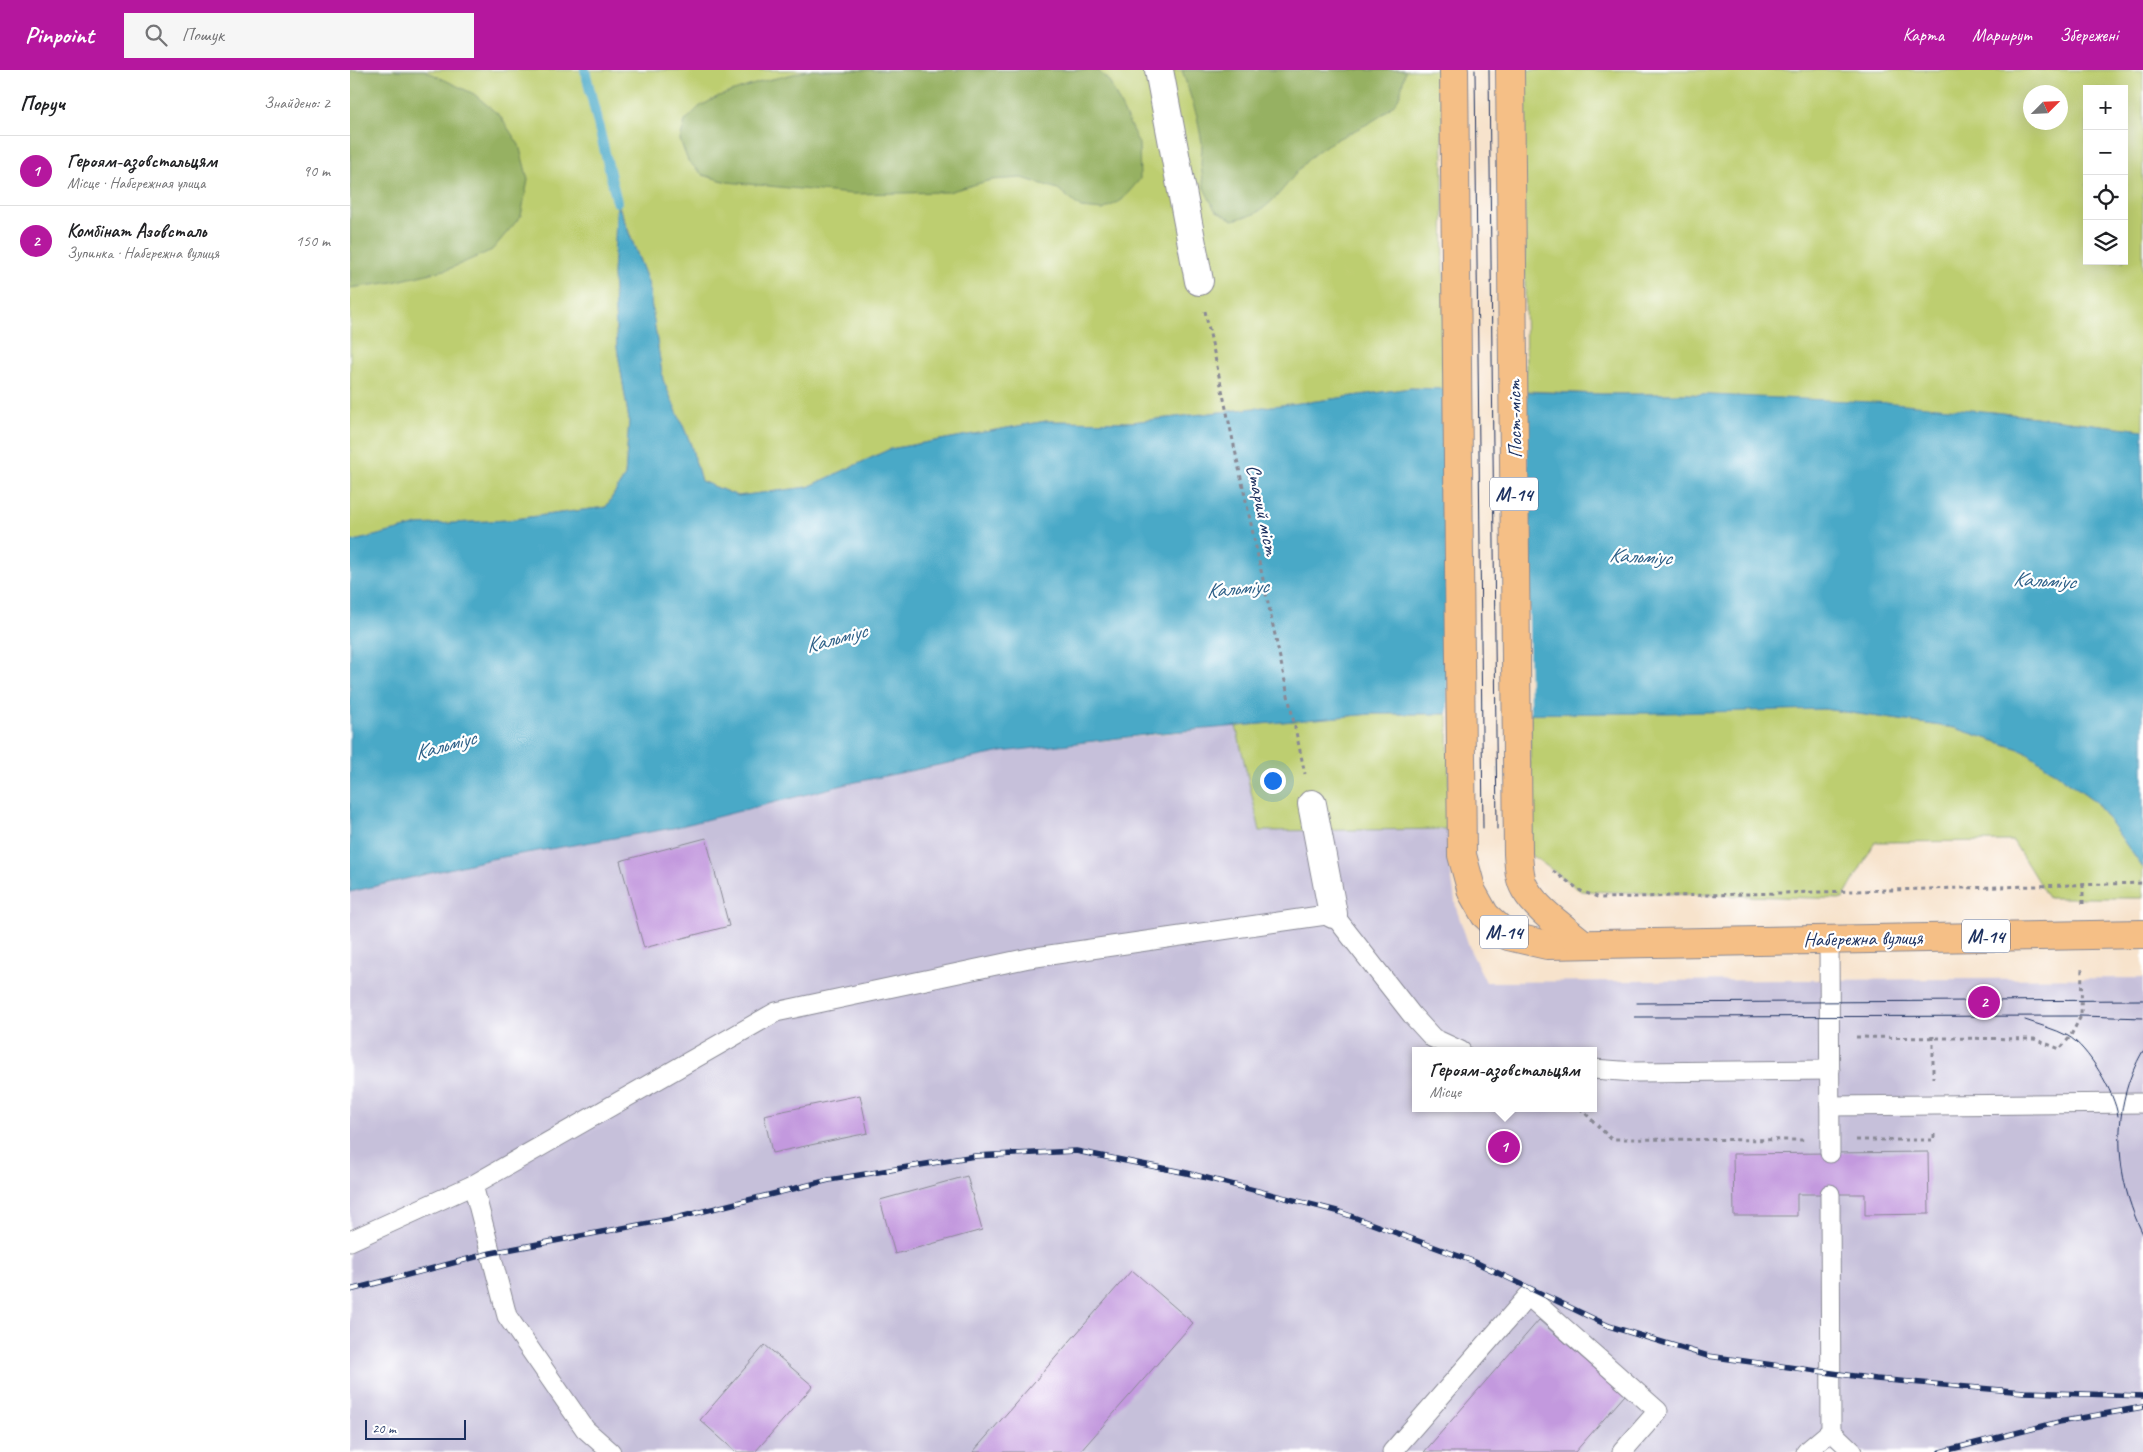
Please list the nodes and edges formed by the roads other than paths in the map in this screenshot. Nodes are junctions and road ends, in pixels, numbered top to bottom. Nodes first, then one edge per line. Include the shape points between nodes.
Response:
1 (1159, 70) edge
2 (1454, 70) edge
3 (1510, 70) edge
4 (1199, 281) road end
5 (1312, 804) road end
6 (1333, 914) junction
7 (2143, 934) edge
8 (1830, 939) junction
9 (1582, 943) junction
10 (1452, 1047) edge
11 (1597, 1069) edge
12 (1830, 1070) junction
13 (2143, 1103) edge
14 (1830, 1106) junction
15 (1830, 1146) road end
16 (473, 1185) junction
17 (1830, 1194) dead end
18 (350, 1241) edge
19 (1830, 1431) junction
20 (611, 1452) edge
21 (1392, 1452) edge
22 (1622, 1452) edge
23 (1806, 1452) edge
24 (1853, 1452) edge

1 - 4 street
2 - 9 highway, М-14 via 1462,855 1472,892 1485,915 1508,936 1547,945
3 - 9 highway, Пост-міст / М-14 via 1520,873 1524,888 1535,902
5 - 6 street
6 - 10 lane via 1412,1015 1433,1038
6 - 16 lane via 1029,958 776,1012
7 - 8 highway, Набережна вулиця / М-14
8 - 9 highway, Набережна вулиця / М-14
8 - 12 lane
11 - 12 lane via 1635,1072
12 - 14 lane
13 - 14 lane
14 - 15 lane
16 - 18 lane
16 - 20 lane via 507,1316 585,1429
17 - 19 lane
19 - 23 lane
19 - 24 lane
21 - 22 lane via 1528,1296 1658,1411

